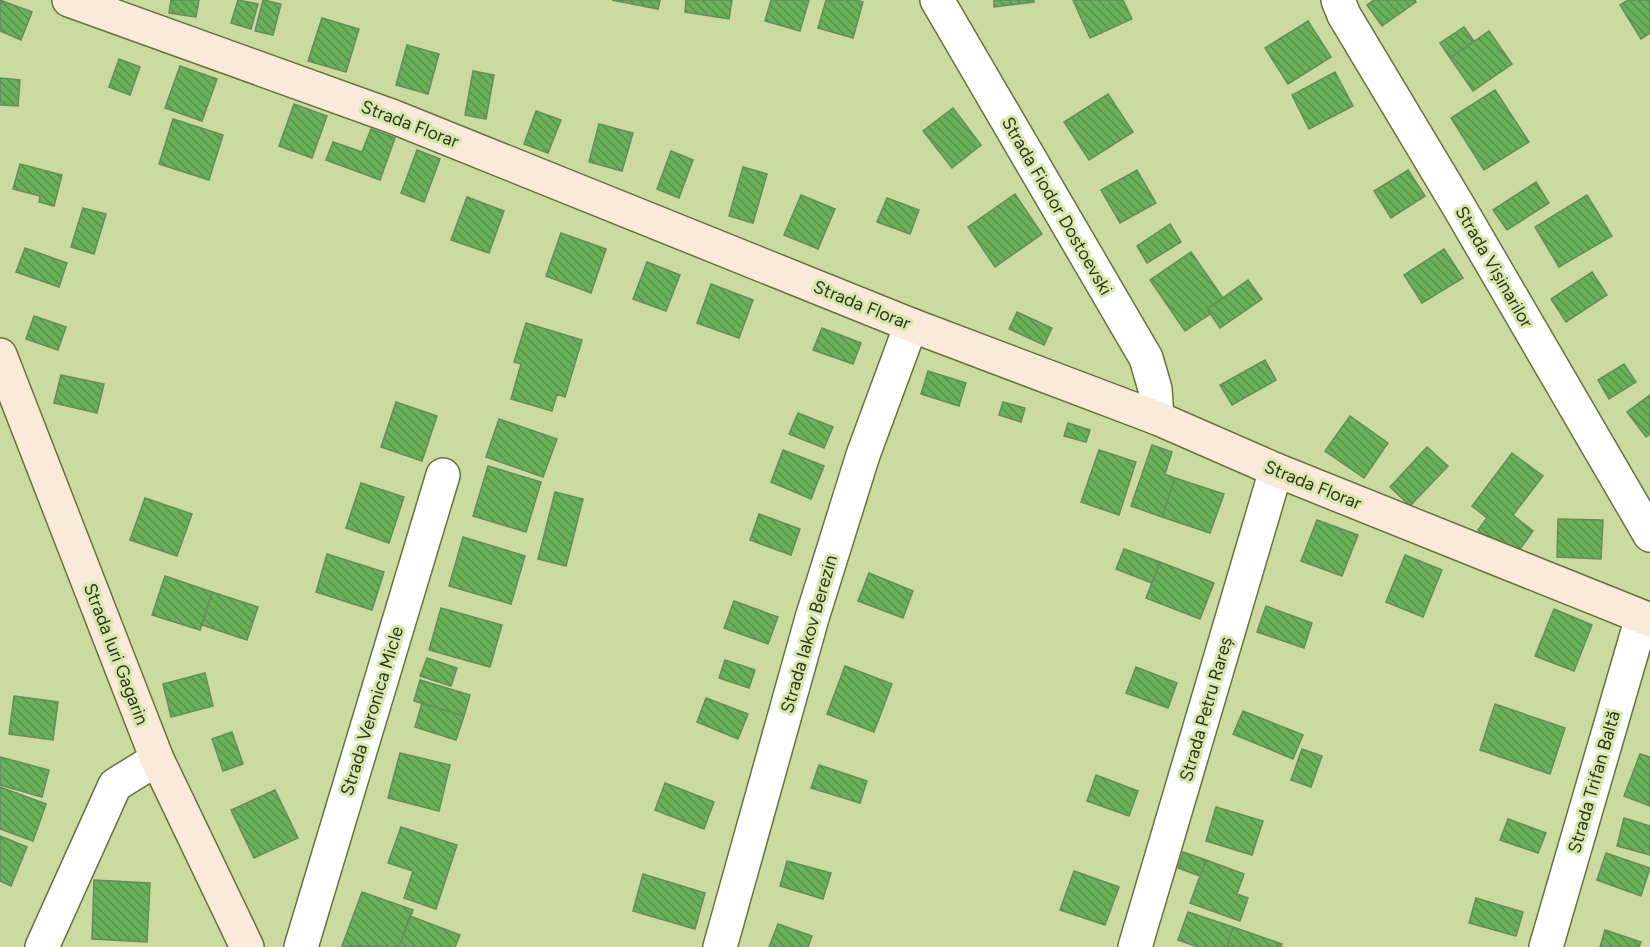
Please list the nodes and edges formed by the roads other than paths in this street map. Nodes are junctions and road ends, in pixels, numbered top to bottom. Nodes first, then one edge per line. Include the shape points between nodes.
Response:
1 (69, 0) edge
2 (937, 0) edge
3 (1338, 0) edge
4 (910, 325) junction
5 (0, 355) edge
6 (1158, 418) junction
7 (1276, 470) junction
8 (443, 475) dead end
9 (1650, 535) edge
10 (1646, 619) edge
11 (157, 759) junction
12 (42, 947) edge
13 (247, 947) edge
14 (301, 947) edge
15 (720, 947) edge
16 (1135, 947) edge
17 (1546, 947) edge

1 - 4 street, Strada Florar via 394,117
2 - 6 street, Strada Fiodor Dostoevski via 1146,358
3 - 9 street, Strada Vișinarilor
4 - 6 street, Strada Florar
4 - 15 street, Strada Iakov Berezin via 863,455 819,596
5 - 11 street, Strada Iuri Gagarin
6 - 7 street, Strada Florar
7 - 10 street, Strada Florar
7 - 16 street, Strada Petru Rareș
8 - 14 street, Strada Veronica Micle
10 - 17 street, Strada Trifan Baltă
11 - 12 street via 115,784
11 - 13 street, Strada Iuri Gagarin

